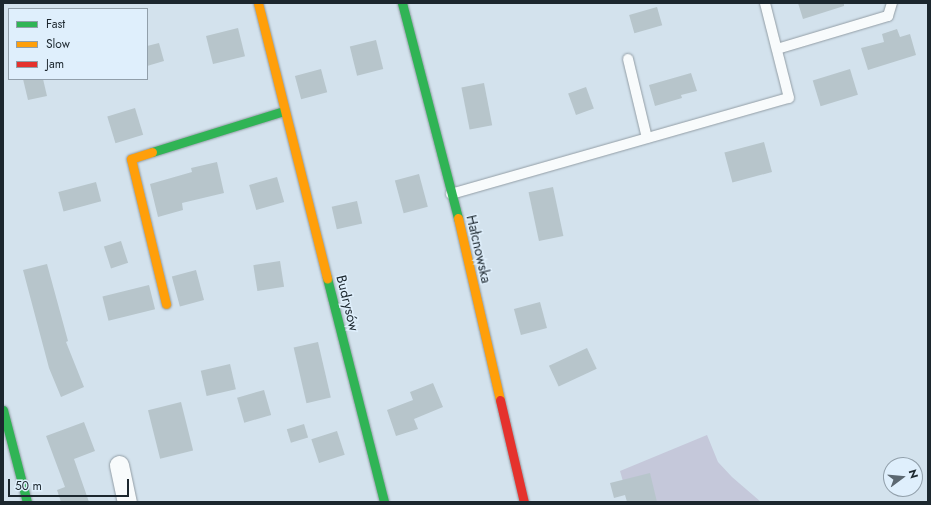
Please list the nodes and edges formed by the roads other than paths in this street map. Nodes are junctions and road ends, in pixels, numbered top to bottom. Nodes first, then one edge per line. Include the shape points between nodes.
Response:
1 (258, 3) edge
2 (402, 3) edge
3 (765, 3) edge
4 (892, 3) edge
5 (776, 50) junction
6 (628, 59) dead end
7 (284, 111) junction
8 (647, 138) junction
9 (451, 194) junction
10 (166, 304) dead end
11 (3, 410) edge
12 (119, 465) dead end
13 (27, 502) edge
14 (127, 502) edge
15 (384, 502) edge
16 (524, 502) edge

1 - 7 street, Budrysów
2 - 9 street, Hałcnowska
3 - 5 lane
4 - 5 lane via 888,16
5 - 8 lane via 789,98
6 - 8 lane
7 - 10 street via 131,159
7 - 15 street, Budrysów
8 - 9 lane
9 - 16 street, Hałcnowska
11 - 13 street
12 - 14 street

